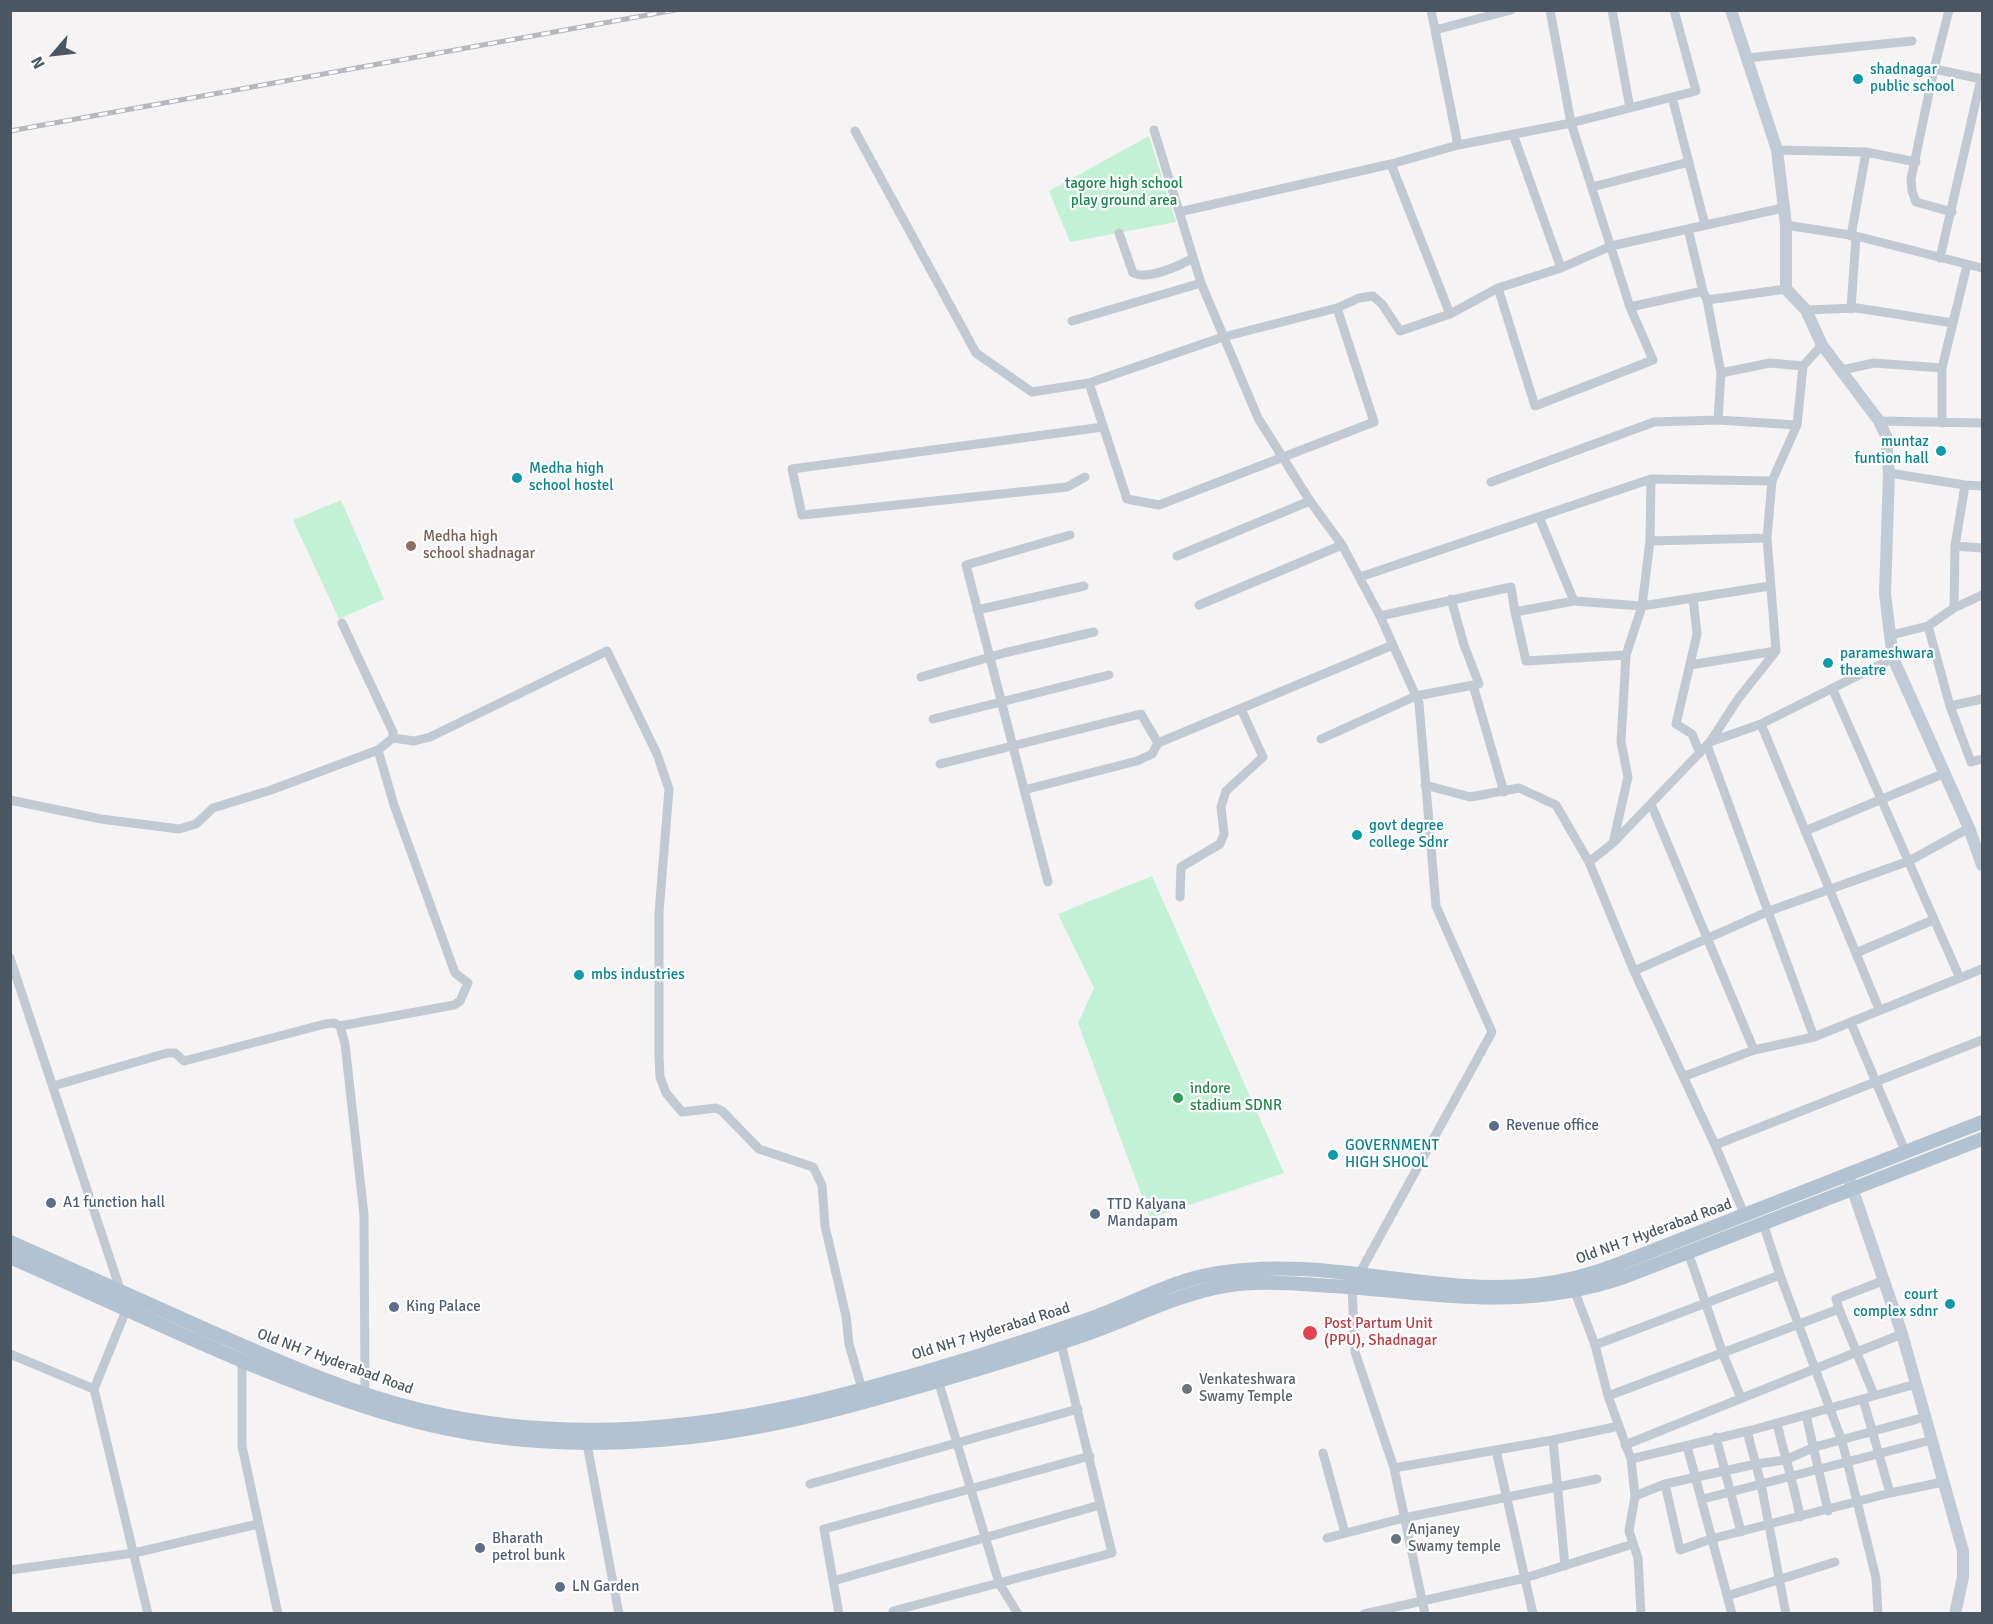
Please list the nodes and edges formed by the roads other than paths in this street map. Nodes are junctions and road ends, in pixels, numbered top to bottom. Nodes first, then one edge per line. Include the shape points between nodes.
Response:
1 (1431, 10) edge
2 (1511, 10) edge
3 (1550, 10) edge
4 (1612, 10) edge
5 (1674, 10) edge
6 (1731, 10) edge
7 (1949, 10) edge
8 (1488, 13) edge
9 (1435, 30) junction
10 (1911, 40) dead end
11 (1747, 58) junction
12 (1934, 69) junction
13 (1982, 79) edge
14 (1672, 98) junction
15 (1630, 108) junction
16 (1571, 123) junction
17 (1154, 130) dead end
18 (855, 131) dead end
19 (1513, 134) junction
20 (1458, 145) junction
21 (1777, 150) junction
22 (1866, 152) junction
23 (1689, 162) junction
24 (1916, 162) junction
25 (1391, 164) junction
26 (1592, 188) junction
27 (1783, 208) junction
28 (1179, 212) junction
29 (1952, 212) junction
30 (1705, 225) junction
31 (1786, 225) junction
32 (1688, 229) junction
33 (1119, 233) dead end
34 (1854, 236) junction
35 (1611, 246) junction
36 (1193, 258) junction
37 (1940, 258) junction
38 (1967, 265) junction
39 (1562, 268) junction
40 (1983, 268) edge
41 (1200, 283) junction
42 (1498, 288) junction
43 (1786, 289) junction
44 (1703, 291) junction
45 (1707, 300) junction
46 (1630, 307) junction
47 (1337, 308) junction
48 (1851, 309) junction
49 (1806, 310) junction
50 (1450, 314) junction
51 (1072, 321) dead end
52 (1953, 323) junction
53 (1224, 337) junction
54 (1822, 345) junction
55 (1803, 366) junction
56 (1942, 368) junction
57 (1842, 370) junction
58 (1721, 373) junction
59 (1089, 383) junction
60 (1718, 420) junction
61 (1879, 421) junction
62 (1942, 423) junction
63 (1983, 423) edge
64 (1797, 426) junction
65 (1103, 427) junction
66 (1283, 459) junction
67 (1889, 473) junction
68 (1085, 477) dead end
69 (1651, 480) junction
70 (1772, 481) junction
71 (1491, 482) dead end
72 (1965, 485) junction
73 (1983, 486) edge
74 (1310, 501) junction
75 (1539, 517) junction
76 (1070, 535) dead end
77 (1767, 538) junction
78 (1650, 540) junction
79 (1342, 545) junction
80 (1955, 546) junction
81 (1983, 548) edge
82 (1177, 556) dead end
83 (1360, 578) junction
84 (1084, 586) dead end
85 (1770, 586) junction
86 (1983, 595) edge
87 (1693, 598) junction
88 (1450, 599) junction
89 (1574, 601) junction
90 (1199, 605) dead end
91 (1642, 606) junction
92 (1954, 608) junction
93 (977, 610) junction
94 (1515, 612) junction
95 (1380, 616) junction
96 (342, 622) dead end
97 (1928, 626) junction
98 (1094, 632) dead end
99 (1891, 635) junction
100 (1393, 645) junction
101 (1776, 651) junction
102 (1626, 655) junction
103 (989, 657) junction
104 (1893, 658) junction
105 (1690, 664) junction
106 (1109, 675) dead end
107 (921, 677) dead end
108 (1473, 685) junction
109 (1833, 690) junction
110 (1416, 696) junction
111 (1983, 699) edge
112 (1001, 701) junction
113 (1950, 706) junction
114 (1241, 709) junction
115 (933, 719) dead end
116 (1761, 724) junction
117 (393, 738) junction
118 (1320, 739) dead end
119 (1158, 743) junction
120 (1012, 746) junction
121 (1706, 747) junction
122 (378, 750) junction
123 (1983, 759) edge
124 (940, 764) dead end
125 (1945, 773) junction
126 (1425, 784) junction
127 (1024, 790) junction
128 (1504, 792) junction
129 (1882, 799) junction
130 (10, 801) edge
131 (1651, 804) junction
132 (1969, 828) junction
133 (1805, 831) junction
134 (1613, 843) junction
135 (1909, 861) junction
136 (1589, 862) junction
137 (1983, 865) edge
138 (1048, 882) dead end
139 (1831, 891) junction
140 (1180, 897) dead end
141 (1769, 911) junction
142 (1934, 920) junction
143 (1708, 939) junction
144 (1856, 953) junction
145 (10, 958) edge
146 (1983, 969) edge
147 (1634, 972) junction
148 (1959, 976) junction
149 (1879, 1009) junction
150 (1851, 1023) junction
151 (340, 1026) junction
152 (1814, 1037) junction
153 (1983, 1040) edge
154 (1754, 1050) junction
155 (1685, 1076) junction
156 (1876, 1080) junction
157 (53, 1086) junction
158 (1983, 1122) edge
159 (1983, 1139) edge
160 (1715, 1145) junction
161 (1906, 1153) junction
162 (1851, 1182) junction
163 (1745, 1215) junction
164 (1763, 1223) junction
165 (10, 1242) edge
166 (1688, 1252) junction
167 (10, 1257) edge
168 (1358, 1273) junction
169 (1780, 1275) junction
170 (1885, 1280) junction
171 (1352, 1287) junction
172 (121, 1292) junction
173 (1575, 1292) junction
174 (1706, 1302) junction
175 (127, 1308) junction
176 (1839, 1309) junction
177 (1797, 1323) junction
178 (1902, 1334) junction
179 (1061, 1343) junction
180 (1595, 1345) junction
181 (1856, 1353) junction
182 (10, 1354) edge
183 (1723, 1354) junction
184 (242, 1360) junction
185 (1817, 1368) junction
186 (938, 1380) junction
187 (1916, 1384) junction
188 (94, 1389) junction
189 (862, 1389) junction
190 (365, 1394) junction
191 (1874, 1395) junction
192 (1608, 1396) junction
193 (1741, 1398) junction
194 (1863, 1399) junction
195 (1832, 1408) junction
196 (1078, 1409) junction
197 (1806, 1414) junction
198 (1925, 1417) junction
199 (1777, 1423) junction
200 (1619, 1426) junction
201 (1747, 1431) junction
202 (1873, 1431) junction
203 (586, 1437) junction
204 (1716, 1437) junction
205 (1553, 1440) junction
206 (1932, 1440) junction
207 (1842, 1441) junction
208 (956, 1443) junction
209 (1625, 1445) junction
210 (1687, 1446) junction
211 (1815, 1447) junction
212 (1496, 1450) junction
213 (1323, 1453) dead end
214 (1879, 1453) junction
215 (1090, 1456) junction
216 (1631, 1459) junction
217 (1785, 1460) junction
218 (1848, 1462) junction
219 (1756, 1464) junction
220 (1394, 1468) junction
221 (1818, 1469) junction
222 (1725, 1471) junction
223 (1793, 1476) junction
224 (1696, 1477) junction
225 (1597, 1479) dead end
226 (1942, 1482) junction
227 (810, 1484) dead end
228 (1665, 1484) junction
229 (1761, 1484) junction
230 (1557, 1486) junction
231 (971, 1491) junction
232 (1730, 1492) junction
233 (1890, 1493) junction
234 (1635, 1496) junction
235 (1507, 1498) junction
236 (1703, 1499) junction
237 (1857, 1502) junction
238 (1100, 1505) junction
239 (1828, 1511) junction
240 (1800, 1517) junction
241 (1404, 1518) junction
242 (258, 1524) junction
243 (1770, 1524) junction
244 (1741, 1532) junction
245 (1345, 1533) junction
246 (987, 1537) junction
247 (1328, 1538) dead end
248 (1711, 1539) junction
249 (1633, 1544) junction
250 (134, 1553) junction
251 (1835, 1562) dead end
252 (1565, 1566) junction
253 (10, 1570) edge
254 (1525, 1578) junction
255 (1780, 1580) junction
256 (833, 1581) junction
257 (999, 1582) junction
258 (1727, 1596) junction
259 (1420, 1600) junction
260 (893, 1611) dead end
261 (148, 1614) edge
262 (278, 1614) edge
263 (619, 1614) edge
264 (839, 1614) edge
265 (1018, 1614) edge
266 (1364, 1614) edge
267 (1425, 1614) edge
268 (1533, 1614) edge
269 (1641, 1614) edge
270 (1732, 1614) edge
271 (1786, 1614) edge
272 (1878, 1614) edge
273 (1955, 1614) edge

1 - 9 street
2 - 8 street
3 - 16 street
4 - 15 street
5 - 14 street via 1696,91
6 - 11 main road
7 - 12 street
8 - 9 street
9 - 20 street
10 - 11 street
11 - 21 main road
12 - 13 street
12 - 24 street
13 - 29 street
14 - 15 street
14 - 23 street
15 - 16 street
16 - 19 street
16 - 26 street
17 - 28 street
18 - 59 street via 976,353 1032,392
19 - 20 street
19 - 39 street
20 - 25 street
21 - 22 street
21 - 27 main road
22 - 24 street
22 - 34 street
23 - 26 street
23 - 30 street
24 - 29 street via 1911,179 1916,202
25 - 28 street
25 - 50 street
26 - 35 street
27 - 30 street
27 - 31 main road
28 - 36 street
29 - 37 street
30 - 32 street
31 - 34 street
31 - 43 main road
32 - 35 street
32 - 44 street
33 - 36 street via 1133,273 1138,275 1182,265
34 - 37 street
34 - 48 street
35 - 39 street
35 - 46 street
36 - 41 street
37 - 38 street
38 - 40 street
38 - 52 street
39 - 42 street
41 - 51 street
41 - 53 street
42 - 46 street via 1535,406 1653,360
42 - 50 street
43 - 45 street
43 - 49 main road
44 - 45 street
44 - 46 street
45 - 58 street
47 - 50 street via 1373,296 1400,331
47 - 53 street
47 - 66 street via 1374,422
48 - 49 street
48 - 52 street
49 - 54 main road
52 - 56 street
53 - 59 street
53 - 66 street via 1258,418
54 - 55 street
54 - 57 main road
55 - 58 street via 1770,363
55 - 64 street
56 - 57 street via 1874,363
56 - 62 street
57 - 61 main road
58 - 60 street
59 - 65 street
60 - 64 street
60 - 71 street via 1654,422
61 - 62 street
61 - 67 main road via 1886,436
62 - 63 street
64 - 70 street
65 - 66 street via 1127,499 1159,505
65 - 68 street via 792,469 802,515 1067,488
66 - 74 street
67 - 72 street
67 - 99 main road via 1885,594
69 - 70 street
69 - 75 street
69 - 78 street
70 - 77 street
72 - 73 street
72 - 80 street
74 - 79 street
74 - 82 street
75 - 83 street
75 - 89 street
76 - 93 street via 966,565
77 - 78 street
77 - 85 street
78 - 91 street
79 - 83 street
79 - 90 street
80 - 81 street
80 - 92 street
83 - 95 street
84 - 93 street
85 - 87 street
85 - 101 street
86 - 92 street
87 - 91 street
87 - 105 street via 1697,634
88 - 94 street via 1511,587
88 - 95 street
88 - 108 street via 1479,684
89 - 91 street
89 - 94 street
91 - 102 street
92 - 97 street
93 - 103 street
94 - 102 street via 1526,661
95 - 100 street
96 - 117 street
97 - 99 street
97 - 113 street
98 - 103 street
99 - 104 main road
100 - 110 street
100 - 114 street
101 - 105 street
101 - 121 street
102 - 134 street via 1621,742 1628,777
103 - 107 street
103 - 112 street
104 - 109 street
104 - 125 main road
105 - 121 street via 1676,724
106 - 112 street
108 - 110 street
108 - 128 street
109 - 116 street
109 - 129 street
110 - 118 street
110 - 126 street
111 - 113 street
112 - 115 street
112 - 120 street
113 - 123 street via 1971,762
114 - 119 street
114 - 140 street via 1263,757 1226,791 1221,807 1224,834 1220,844 1181,867
116 - 121 street
116 - 133 street
117 - 122 street
117 - 189 street via 414,741 430,737 607,651 657,754 669,789 659,913 660,1077 672,1102 682,1112 716,1108 759,1149 813,1167 822,1185 825,1226
119 - 120 street via 1141,714
119 - 127 street via 1152,754 1137,761
120 - 124 street
120 - 127 street
121 - 131 street
121 - 141 street
122 - 130 street via 213,808 189,828 102,819
122 - 151 street via 455,973 468,983 454,1005
125 - 129 street
125 - 132 main road
126 - 128 street via 1470,797
126 - 168 street via 1436,906 1492,1032
127 - 138 street
128 - 136 street via 1519,788 1556,805
129 - 133 street
129 - 135 street
131 - 134 street
131 - 143 street
132 - 135 street
132 - 137 main road
133 - 139 street
134 - 136 street
135 - 139 street
135 - 142 street
136 - 147 street
139 - 141 street
139 - 144 street
141 - 143 street
141 - 152 street
142 - 144 street
142 - 148 street
143 - 147 street
143 - 154 street
144 - 149 street
145 - 157 street
146 - 148 street
147 - 155 street
148 - 149 street
149 - 150 street
150 - 152 street
150 - 156 street
151 - 157 street via 325,1024 184,1061 167,1053
151 - 190 street via 364,1215
152 - 154 street
153 - 156 street
154 - 155 street
155 - 160 street
156 - 160 street
156 - 161 street
157 - 172 street
158 - 161 main road, Old NH 7 Hyderabad Road
159 - 162 main road, Old NH 7 Hyderabad Road
160 - 163 street
161 - 162 main road, Old NH 7 Hyderabad Road
162 - 163 main road, Old NH 7 Hyderabad Road
162 - 164 main road, Old NH 7 Hyderabad Road
162 - 170 main road
163 - 168 main road, Old NH 7 Hyderabad Road via 1616,1265 1532,1286
164 - 166 main road, Old NH 7 Hyderabad Road
164 - 169 street
165 - 172 main road, Old NH 7 Hyderabad Road
166 - 173 main road, Old NH 7 Hyderabad Road
166 - 174 street
167 - 175 main road, Old NH 7 Hyderabad Road
168 - 171 street
168 - 189 main road, Old NH 7 Hyderabad Road via 1286,1268 1198,1277 1078,1323
169 - 174 street
169 - 177 street
170 - 176 street via 1836,1299
170 - 178 main road
171 - 173 main road, Old NH 7 Hyderabad Road via 1513,1299
171 - 179 main road, Old NH 7 Hyderabad Road via 1278,1283 1226,1286 1194,1293
171 - 220 street via 1355,1352
172 - 190 main road, Old NH 7 Hyderabad Road
173 - 180 street
174 - 180 street
174 - 183 street
175 - 184 main road, Old NH 7 Hyderabad Road
175 - 188 street
176 - 177 street
176 - 181 street
177 - 183 street
177 - 185 street
178 - 181 street
178 - 187 main road
179 - 186 main road, Old NH 7 Hyderabad Road
179 - 196 street
180 - 192 street
181 - 185 street
181 - 191 street
182 - 188 street
183 - 192 street
183 - 193 street
184 - 203 main road, Old NH 7 Hyderabad Road via 403,1419 526,1440
184 - 242 street via 242,1446
185 - 193 street
185 - 195 street
186 - 203 main road, Old NH 7 Hyderabad Road via 753,1429 668,1441
186 - 208 street
187 - 191 street
187 - 198 main road
188 - 250 street
189 - 203 main road, Old NH 7 Hyderabad Road via 720,1421
190 - 203 main road, Old NH 7 Hyderabad Road via 424,1411
191 - 194 street
192 - 200 street
193 - 209 street
194 - 195 street
194 - 202 street
195 - 197 street
195 - 207 street
196 - 208 street
196 - 215 street
197 - 199 street
197 - 211 street
198 - 202 street
198 - 206 main road
199 - 201 street
199 - 217 street
200 - 205 street
200 - 209 street
201 - 204 street
201 - 219 street
202 - 207 street
202 - 214 street
203 - 263 street
204 - 210 street
204 - 222 street
205 - 212 street
205 - 230 street
206 - 214 street
206 - 226 main road
207 - 211 street
207 - 218 street
208 - 227 street
208 - 231 street
209 - 216 street
210 - 216 street
210 - 224 street
211 - 217 street
211 - 221 street
212 - 220 street
212 - 235 street
213 - 245 street
214 - 218 street
214 - 233 street
215 - 231 street
215 - 238 street
216 - 234 street
217 - 219 street
217 - 223 street
218 - 221 street
218 - 237 street
219 - 222 street
219 - 229 street
220 - 241 street
221 - 223 street
221 - 239 street
222 - 224 street
222 - 232 street
223 - 229 street
223 - 240 street
224 - 228 street
224 - 236 street
225 - 230 street
226 - 233 street
226 - 273 main road via 1963,1551 1963,1577
228 - 234 street
228 - 248 street via 1680,1550
229 - 232 street
229 - 243 street
230 - 235 street
230 - 252 street
231 - 246 street
231 - 256 street via 824,1529
232 - 236 street
232 - 244 street
233 - 237 street
234 - 249 street via 1629,1531
235 - 241 street
235 - 254 street
236 - 248 street
237 - 239 street
237 - 272 street via 1876,1578
238 - 246 street
238 - 257 street via 1112,1552
239 - 240 street
240 - 243 street
241 - 245 street
241 - 259 street
242 - 250 street
242 - 262 street
243 - 244 street
243 - 255 street
244 - 248 street
245 - 247 street
246 - 256 street
246 - 257 street
248 - 258 street
249 - 252 street
249 - 269 street via 1638,1558
250 - 253 street
250 - 261 street
251 - 255 street
252 - 254 street
254 - 259 street
254 - 268 street
255 - 258 street
255 - 271 street
256 - 264 street
257 - 260 street
257 - 265 street
258 - 270 street
259 - 266 street
259 - 267 street

